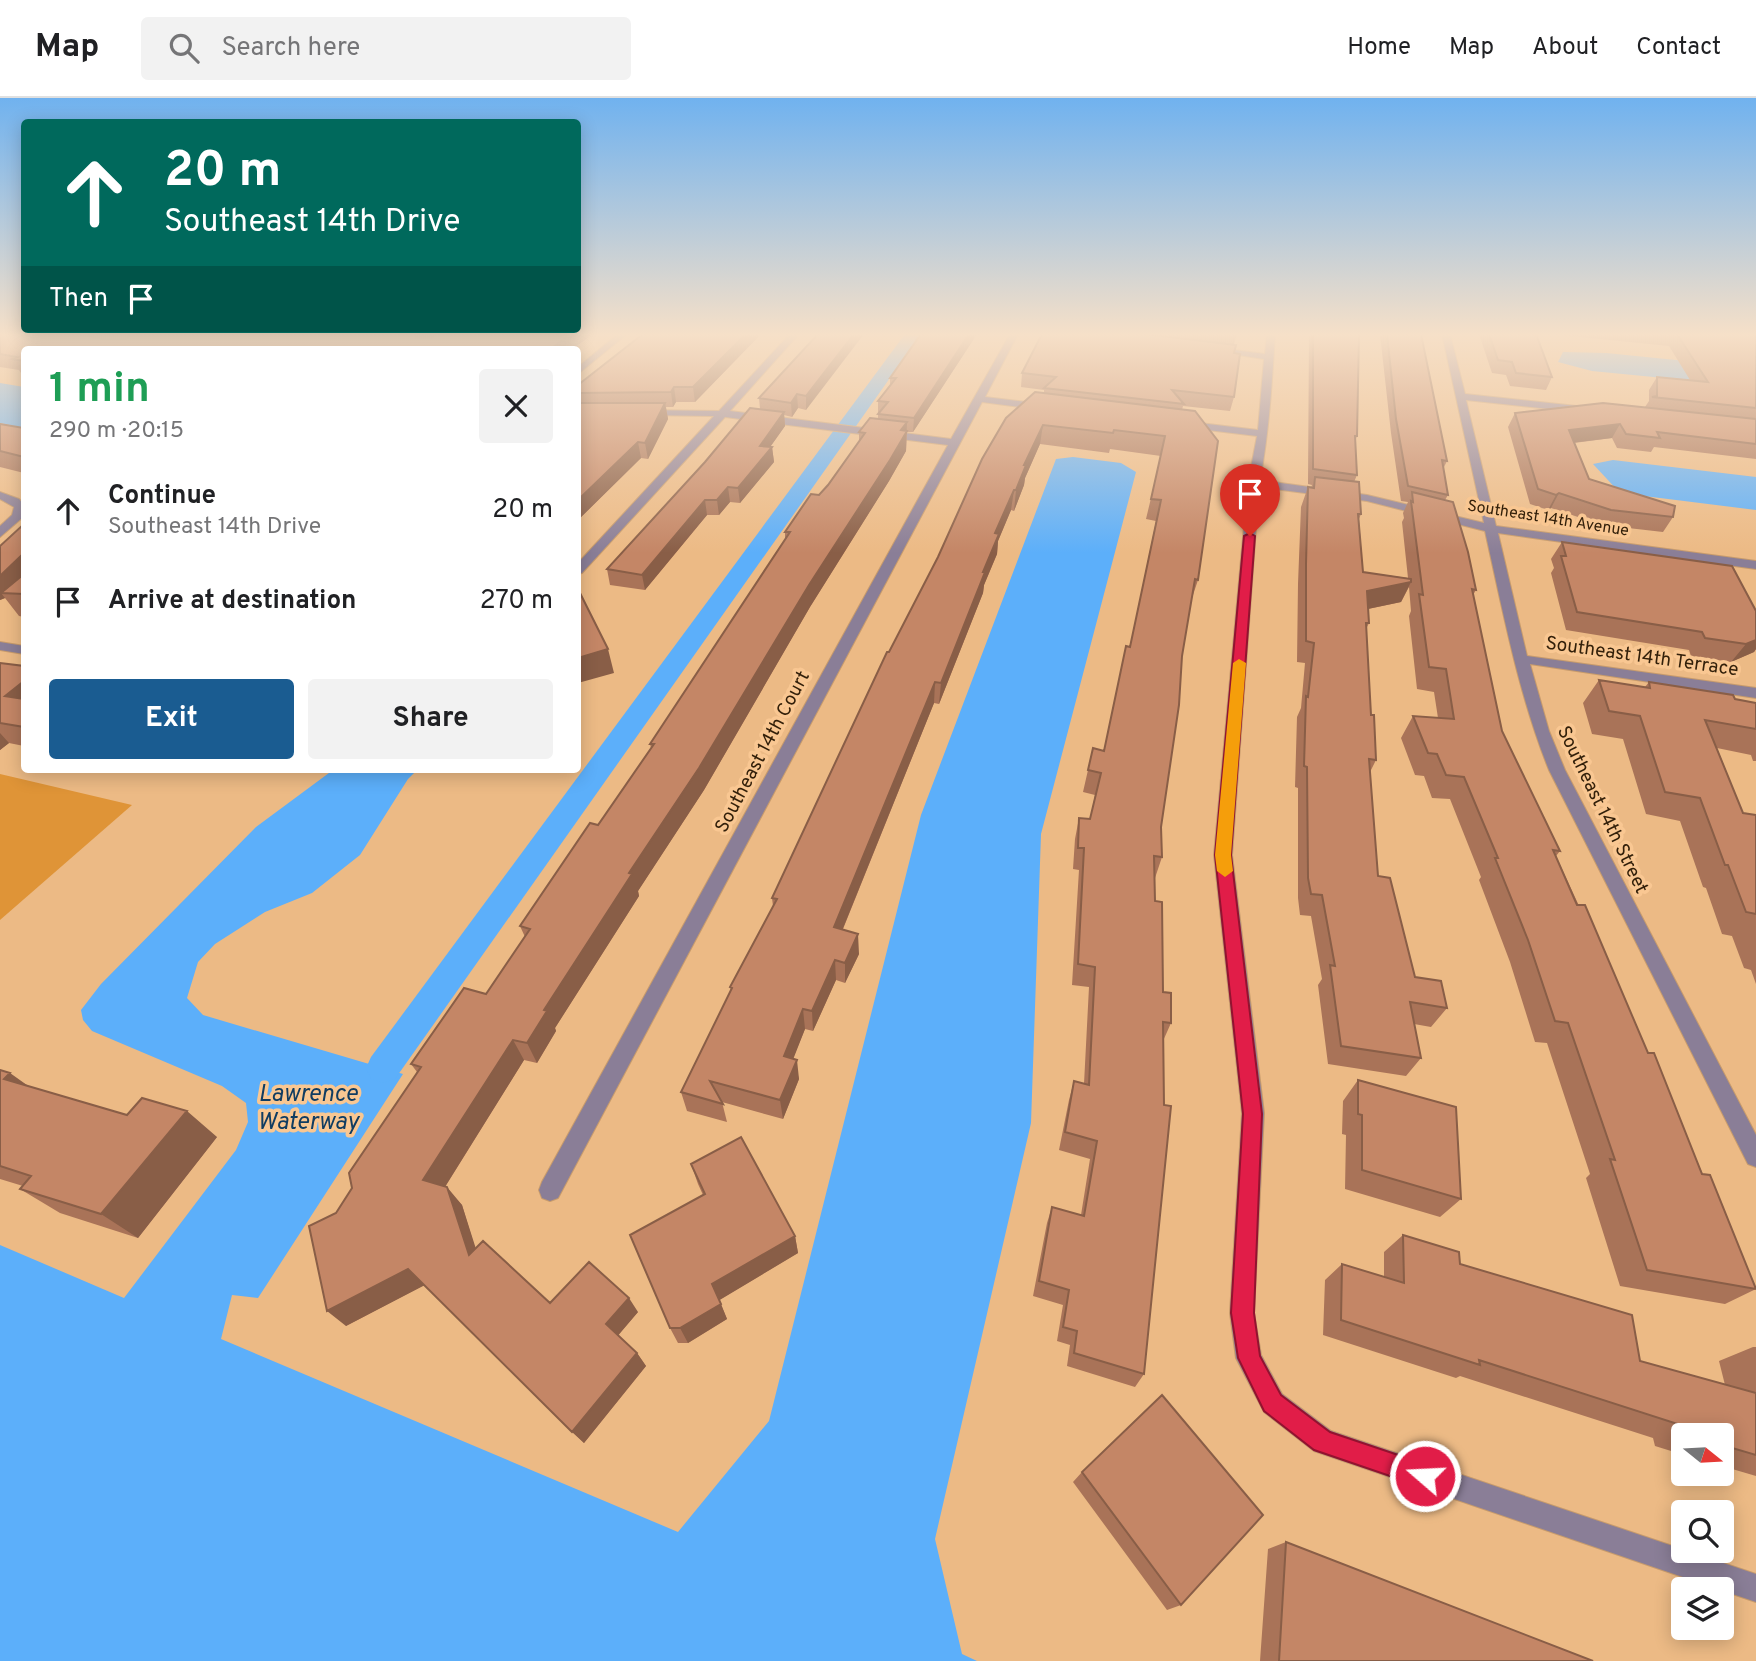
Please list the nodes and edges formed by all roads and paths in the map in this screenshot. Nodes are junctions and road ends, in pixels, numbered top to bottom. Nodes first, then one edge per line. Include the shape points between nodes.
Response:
1 (728, 407) edge
2 (974, 407) edge
3 (1043, 407) edge
4 (1265, 407) edge
5 (1463, 407) edge
6 (1558, 407) edge
7 (1060, 409) edge
8 (1595, 411) edge
9 (633, 412) edge
10 (722, 413) junction
11 (1168, 422) edge
12 (1263, 434) junction
13 (954, 443) junction
14 (1254, 483) junction
15 (0, 495) edge
16 (1493, 529) junction
17 (0, 533) edge
18 (1756, 565) edge
19 (581, 567) edge
20 (0, 646) edge
21 (21, 650) edge
22 (1521, 659) junction
23 (1756, 693) edge
24 (1756, 1157) edge
25 (550, 1190) dead end
26 (1756, 1588) edge

1 - 10 street
2 - 13 street, Southeast 14th Court
3 - 7 street
4 - 12 street
5 - 16 street, Southeast 14th Street
6 - 8 street
9 - 10 street
10 - 13 street
10 - 19 street
11 - 12 street
12 - 14 street
13 - 25 street, Southeast 14th Court
14 - 16 street, Southeast 14th Avenue via 1367,498
14 - 26 street via 1223,855 1252,1114 1242,1313 1249,1358 1273,1403 1323,1442
15 - 17 street via 20,507 18,516
16 - 18 street, Southeast 14th Avenue
16 - 22 street, Southeast 14th Street
20 - 21 street
22 - 23 street, Southeast 14th Terrace
22 - 24 street, Southeast 14th Street via 1557,770

